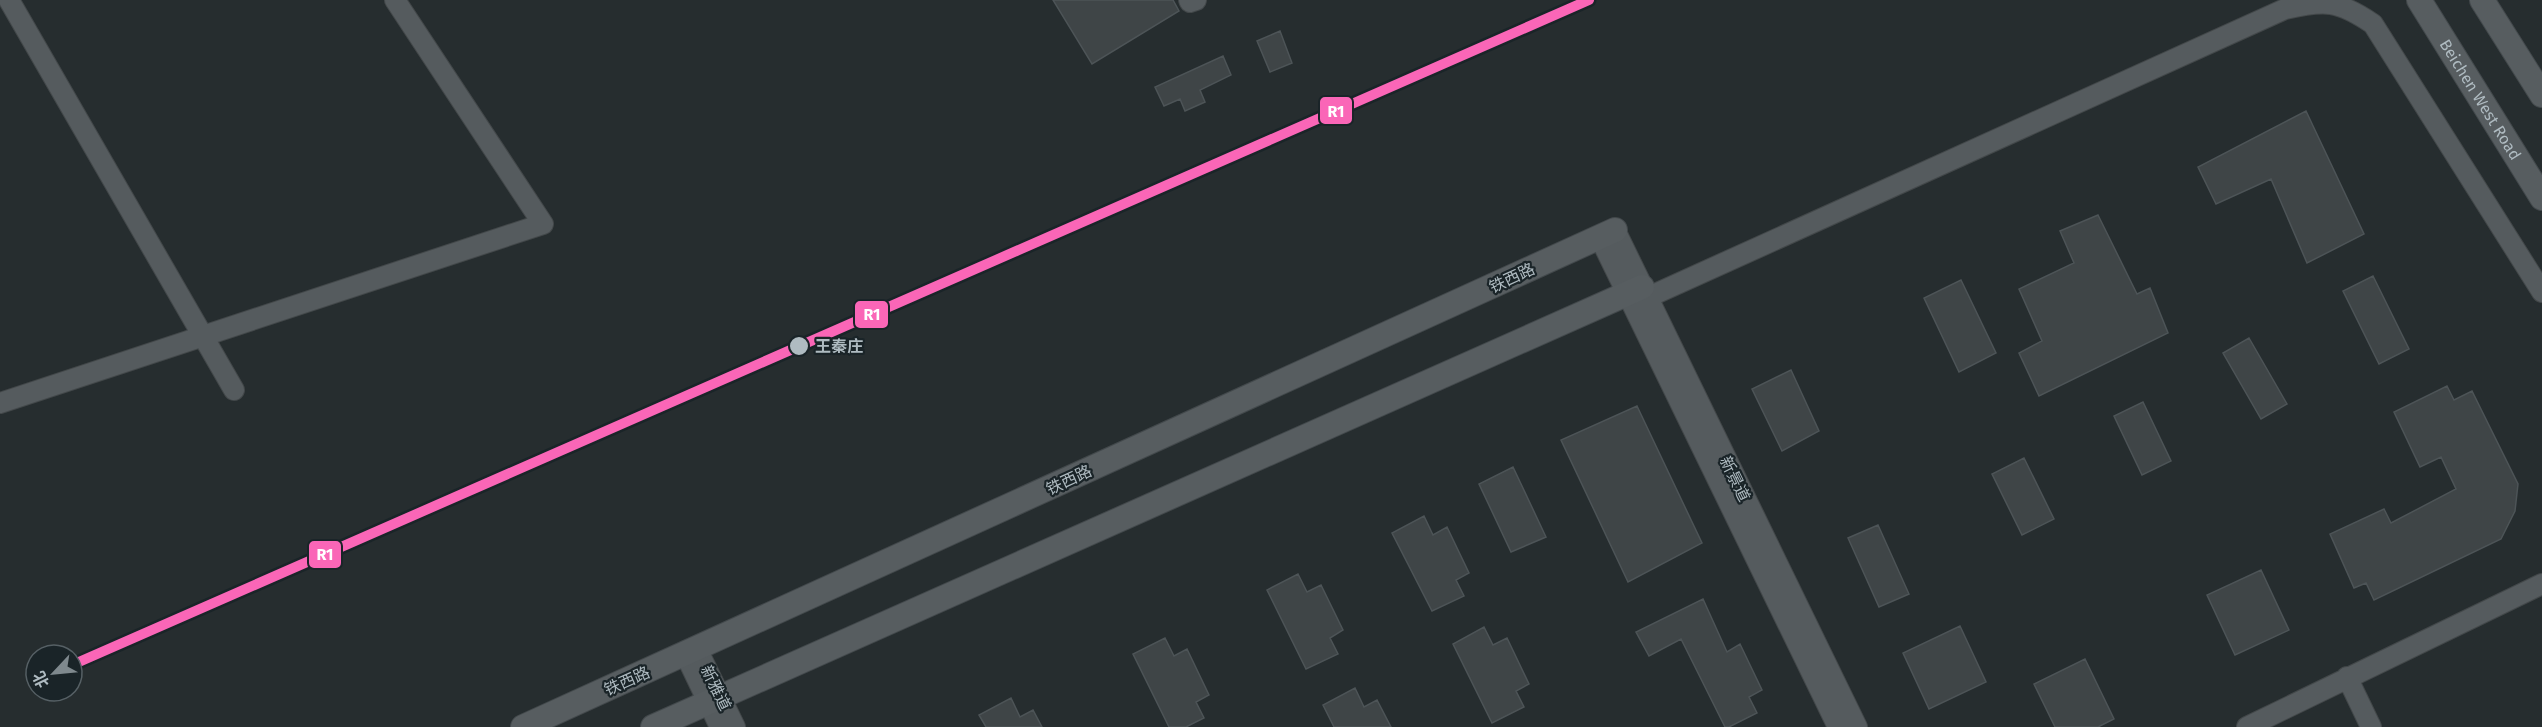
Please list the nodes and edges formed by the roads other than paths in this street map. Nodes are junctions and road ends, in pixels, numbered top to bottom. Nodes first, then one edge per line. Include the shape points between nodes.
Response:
1 (9, 0) edge
2 (395, 0) edge
3 (1189, 0) edge
4 (1196, 0) edge
5 (2419, 0) edge
6 (2482, 0) edge
7 (2542, 95) edge
8 (2542, 198) edge
9 (1607, 234) joint
10 (2542, 291) edge
11 (1637, 296) junction
12 (203, 336) junction
13 (234, 390) dead end
14 (0, 403) edge
15 (2542, 584) edge
16 (691, 652) junction
17 (2346, 677) junction
18 (714, 700) junction
19 (523, 727) edge
20 (653, 727) edge
21 (720, 727) edge
22 (735, 727) edge
23 (1838, 727) edge
24 (1857, 727) edge
25 (2247, 727) edge
26 (2371, 727) edge

1 - 12 street
2 - 12 street via 543,224
3 - 4 street
5 - 8 main road, Beichen West Road
6 - 7 main road
9 - 11 street, 新景道
9 - 16 main road, 铁西路
10 - 11 street via 2373,24 2338,4 2316,1 2285,9
11 - 18 main road
11 - 23 street, 新景道
11 - 24 street, 新景道
12 - 13 street
12 - 14 street
15 - 17 street
16 - 18 street, 新雅道
16 - 19 main road, 铁西路
17 - 25 street
17 - 26 street
18 - 20 main road
18 - 21 street, 新雅道
18 - 22 street, 新雅道

